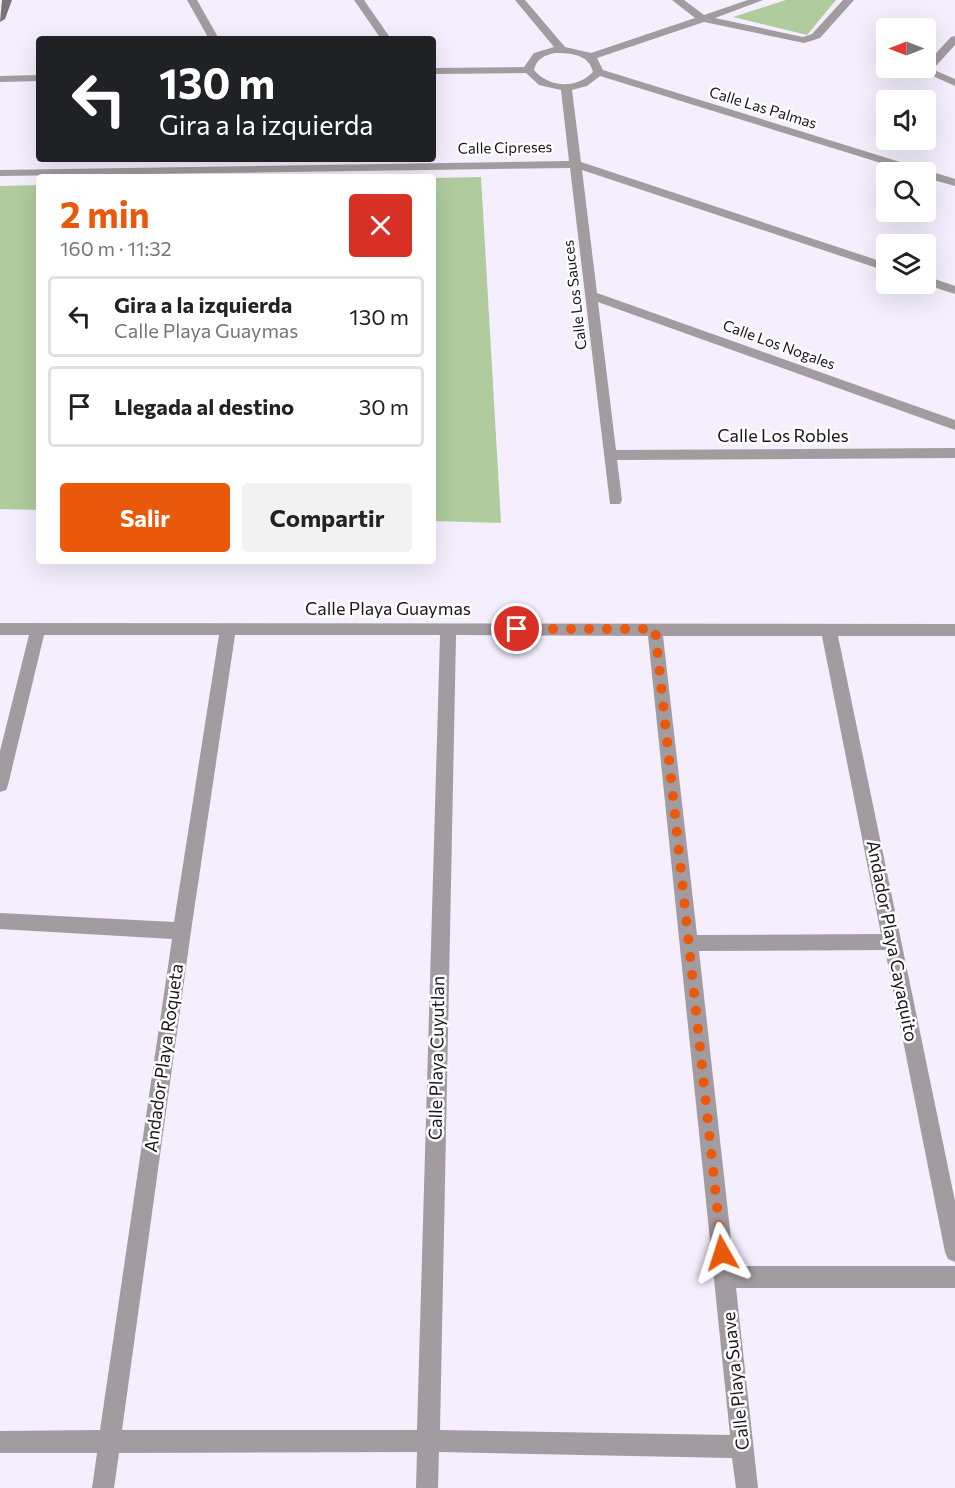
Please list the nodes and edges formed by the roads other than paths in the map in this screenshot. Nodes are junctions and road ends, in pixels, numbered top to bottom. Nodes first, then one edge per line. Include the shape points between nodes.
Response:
1 (7, 0) edge
2 (192, 0) edge
3 (358, 0) edge
4 (520, 0) edge
5 (677, 0) edge
6 (758, 0) edge
7 (849, 0) edge
8 (702, 18) junction
9 (0, 19) edge
10 (212, 36) edge
11 (384, 36) edge
12 (955, 39) edge
13 (562, 50) junction
14 (590, 57) junction
15 (529, 70) junction
16 (436, 71) edge
17 (598, 72) junction
18 (36, 78) edge
19 (0, 79) edge
20 (955, 83) edge
21 (566, 87) junction
22 (888, 162) edge
23 (575, 164) junction
24 (0, 173) edge
25 (936, 177) edge
26 (955, 183) edge
27 (876, 264) edge
28 (936, 283) edge
29 (955, 290) edge
30 (592, 296) junction
31 (955, 425) edge
32 (955, 453) edge
33 (611, 455) junction
34 (615, 500) dead end
35 (0, 629) edge
36 (38, 629) junction
37 (228, 629) junction
38 (448, 629) junction
39 (655, 629) junction
40 (830, 630) junction
41 (955, 630) edge
42 (0, 785) edge
43 (0, 921) edge
44 (182, 931) junction
45 (893, 942) junction
46 (689, 943) junction
47 (955, 1252) edge
48 (725, 1277) junction
49 (955, 1277) edge
50 (110, 1441) junction
51 (428, 1441) junction
52 (0, 1442) edge
53 (743, 1447) junction
54 (103, 1488) edge
55 (427, 1488) edge
56 (747, 1488) edge

1 - 9 main road
2 - 10 street
3 - 11 street
4 - 13 street
5 - 8 street
6 - 8 street
7 - 8 street via 816,36 804,40
8 - 14 street
12 - 20 street via 929,67 929,72
13 - 14 street
13 - 15 street via 537,56
14 - 17 street
15 - 16 street
15 - 21 street via 538,80
17 - 21 street via 590,81
17 - 22 street, Calle Las Palmas
18 - 19 street
21 - 23 street, Calle Los Sauces
23 - 24 street, Calle Cipreses
23 - 27 street, Calle Cipreses
23 - 30 street, Calle Los Sauces
25 - 26 street
28 - 29 street
30 - 31 street, Calle Los Nogales
30 - 33 street, Calle Los Sauces
32 - 33 street, Calle Los Robles
33 - 34 street, Calle Los Sauces
35 - 36 street, Calle Playa Guaymas
36 - 37 street, Calle Playa Guaymas
36 - 42 street
37 - 38 street, Calle Playa Guaymas
37 - 44 street, Andador Playa Roqueta
38 - 39 street, Calle Playa Guaymas
38 - 51 street, Calle Playa Cuyutlan
39 - 40 street, Calle Playa Guaymas
39 - 46 street, Calle Playa Suave
40 - 41 street, Calle Playa Guaymas
40 - 45 street, Andador Playa Cayaquito
43 - 44 street
44 - 50 street, Andador Playa Roqueta
45 - 46 street
45 - 47 street, Andador Playa Cayaquito
46 - 48 street, Calle Playa Suave
48 - 49 street
48 - 53 street, Calle Playa Suave
50 - 51 street
50 - 52 street
50 - 54 street, Andador Playa Roqueta
51 - 53 street
51 - 55 street, Calle Playa Cuyutlan
53 - 56 street, Calle Playa Suave

